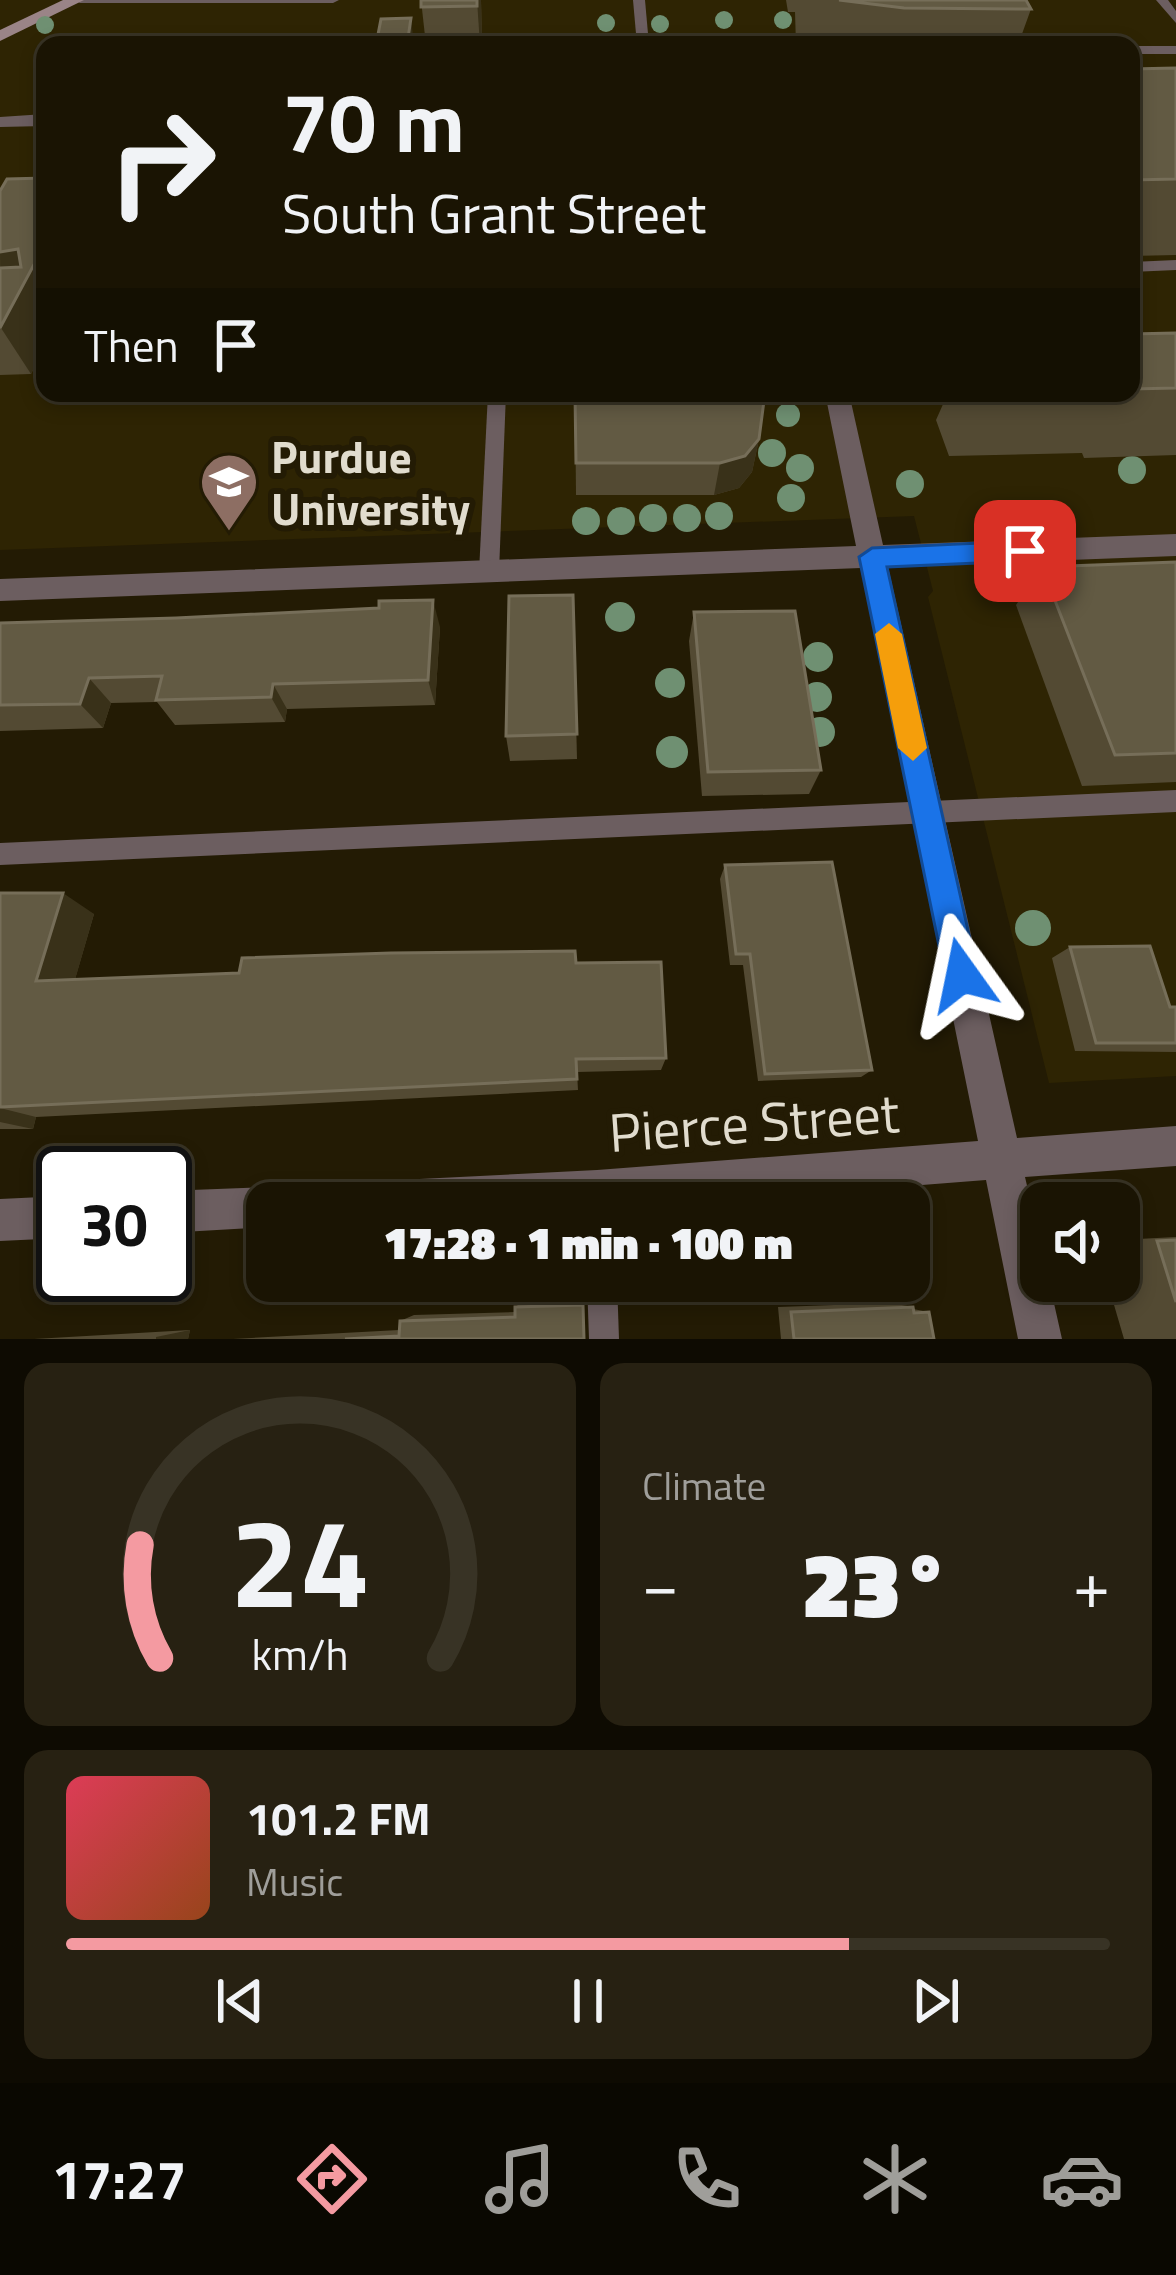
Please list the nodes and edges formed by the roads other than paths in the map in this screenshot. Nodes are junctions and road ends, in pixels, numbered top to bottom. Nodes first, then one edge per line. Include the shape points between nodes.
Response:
1 (46, 0) edge
2 (78, 0) edge
3 (333, 0) edge
4 (639, 0) edge
5 (1162, 0) edge
6 (1176, 19) edge
7 (0, 22) edge
8 (0, 36) edge
9 (642, 36) edge
10 (1140, 50) edge
11 (1176, 50) edge
12 (1, 120) edge
13 (36, 120) edge
14 (0, 131) edge
15 (1176, 265) edge
16 (1140, 267) edge
17 (497, 402) edge
18 (839, 402) edge
19 (1176, 545) edge
20 (872, 557) junction
21 (489, 572) junction
22 (0, 590) edge
23 (1176, 802) edge
24 (927, 814) junction
25 (0, 854) edge
26 (1176, 1146) edge
27 (1001, 1158) junction
28 (746, 1182) edge
29 (246, 1208) edge
30 (192, 1211) edge
31 (36, 1218) edge
32 (0, 1220) edge
33 (603, 1302) edge
34 (604, 1339) edge
35 (1040, 1339) edge

1 - 7 main road
2 - 3 lane
2 - 8 main road
4 - 9 lane
5 - 6 lane
10 - 11 lane
12 - 13 street
12 - 14 street
15 - 16 lane
17 - 21 lane
18 - 20 street
19 - 20 street
20 - 21 street
20 - 24 street
21 - 22 street
23 - 24 lane
24 - 25 lane
24 - 27 street
26 - 27 street, Pierce Street
27 - 28 street, Pierce Street
27 - 35 street
29 - 30 street
31 - 32 street
33 - 34 lane

